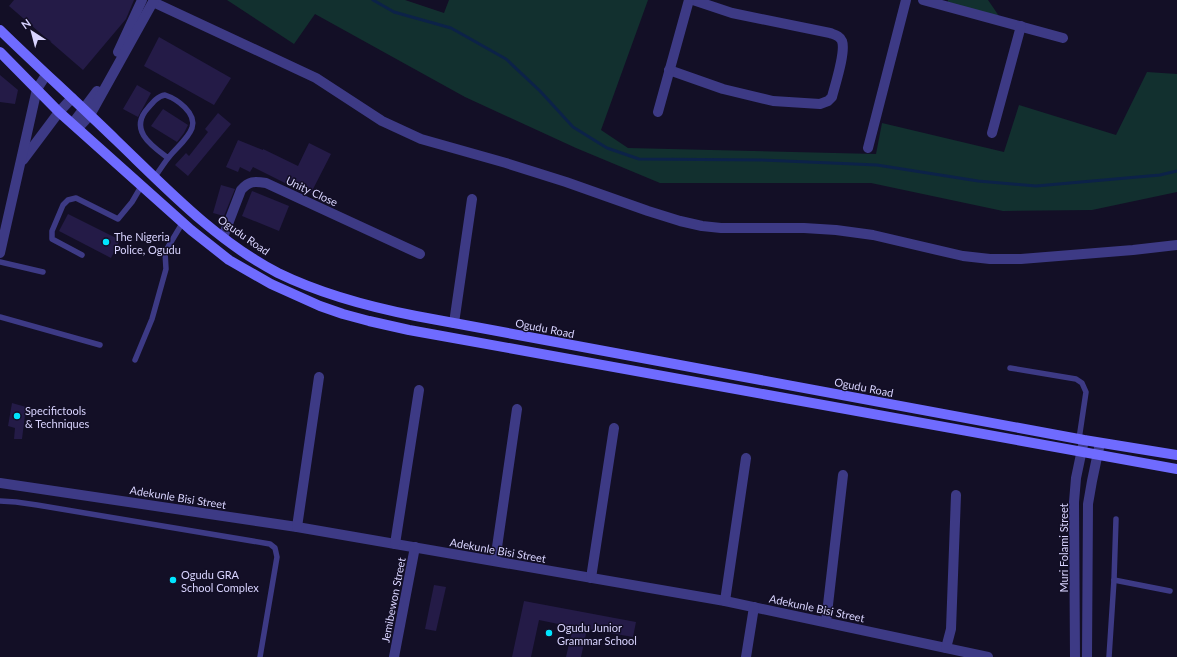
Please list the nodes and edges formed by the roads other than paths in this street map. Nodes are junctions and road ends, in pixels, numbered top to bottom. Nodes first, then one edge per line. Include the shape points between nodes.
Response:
1 (142, 0) edge
2 (689, 0) edge
3 (692, 0) edge
4 (906, 0) edge
5 (923, 0) edge
6 (154, 1) edge
7 (1021, 26) junction
8 (0, 30) edge
9 (1063, 38) dead end
10 (0, 52) edge
11 (670, 70) junction
12 (46, 75) junction
13 (37, 89) junction
14 (72, 98) junction
15 (60, 112) junction
16 (87, 112) junction
17 (658, 112) dead end
18 (76, 126) junction
19 (992, 133) dead end
20 (868, 148) dead end
21 (168, 158) junction
22 (20, 163) junction
23 (155, 177) junction
24 (142, 185) junction
25 (472, 199) dead end
26 (183, 222) junction
27 (223, 237) junction
28 (1177, 245) edge
29 (0, 253) edge
30 (420, 254) dead end
31 (82, 255) dead end
32 (0, 262) edge
33 (43, 272) dead end
34 (0, 317) edge
35 (454, 323) junction
36 (529, 337) junction
37 (100, 345) dead end
38 (526, 351) junction
39 (134, 360) dead end
40 (1010, 368) dead end
41 (319, 377) dead end
42 (419, 390) dead end
43 (517, 409) dead end
44 (614, 428) dead end
45 (1082, 439) junction
46 (1100, 443) junction
47 (1081, 452) junction
48 (1177, 455) edge
49 (1098, 456) junction
50 (746, 458) dead end
51 (1177, 469) edge
52 (843, 475) dead end
53 (0, 483) edge
54 (956, 495) dead end
55 (0, 501) edge
56 (1116, 519) dead end
57 (297, 527) junction
58 (395, 544) junction
59 (415, 547) junction
60 (495, 561) junction
61 (591, 578) junction
62 (1114, 580) junction
63 (1170, 591) dead end
64 (724, 601) junction
65 (754, 607) junction
66 (826, 622) junction
67 (946, 648) junction
68 (260, 657) edge
69 (394, 657) edge
70 (746, 657) edge
71 (988, 657) edge
72 (1075, 657) edge
73 (1087, 657) edge
74 (1109, 657) edge

1 - 16 street
2 - 11 street
3 - 11 street via 732,12 838,36 843,43 832,97 820,104 773,101 723,89
4 - 20 street
5 - 7 street
6 - 16 street
6 - 28 street via 316,78 382,121 421,139 506,163 648,211 702,226 836,230 873,235 963,256 990,259 1021,259
7 - 9 street
7 - 19 street
8 - 12 main road, Ogudu Road
10 - 13 main road
11 - 17 street
12 - 13 street
12 - 14 main road, Ogudu Road
13 - 15 main road
13 - 22 street
14 - 15 street
14 - 16 main road, Ogudu Road
15 - 18 main road
15 - 22 street
16 - 18 street
16 - 23 main road, Ogudu Road
18 - 24 main road
21 - 21 lane via 192,127 188,111 175,99 165,95 157,98 146,110 140,127 147,141
21 - 23 lane
22 - 29 street
23 - 27 main road, Ogudu Road
24 - 26 main road
24 - 31 lane via 118,219 76,198 68,200 63,205 52,231 52,239
25 - 35 street
26 - 38 main road via 212,248 248,272 320,306 369,321
26 - 39 lane via 165,252 166,269 152,319
27 - 30 street, Unity Close via 240,190 251,181 257,181
27 - 35 main road, Ogudu Road via 259,262 306,285 387,310
32 - 33 lane
34 - 37 lane
35 - 36 main road, Ogudu Road
36 - 38 main road
36 - 45 main road, Ogudu Road
38 - 47 main road
40 - 45 lane via 1076,379 1082,383 1086,392
41 - 57 street
42 - 58 street
43 - 60 street
44 - 61 street
45 - 46 main road, Ogudu Road
45 - 47 street, Muri Folami Street
46 - 48 main road, Ogudu Road
46 - 49 street
47 - 49 main road
47 - 72 street, Muri Folami Street via 1074,502
49 - 51 main road
49 - 73 street via 1088,504
50 - 64 street
52 - 66 street
53 - 57 street, Adekunle Bisi Street
54 - 67 street via 950,629
55 - 68 lane via 270,544 275,548 277,557
56 - 62 lane
57 - 58 street, Adekunle Bisi Street
58 - 59 street, Adekunle Bisi Street
59 - 60 street, Adekunle Bisi Street
59 - 69 street, Jemibewon Street
60 - 61 street, Adekunle Bisi Street
61 - 64 street, Adekunle Bisi Street
62 - 63 lane
62 - 74 lane
64 - 65 street, Adekunle Bisi Street
65 - 66 street, Adekunle Bisi Street
65 - 70 street
66 - 67 street, Adekunle Bisi Street
67 - 71 street, Adekunle Bisi Street

